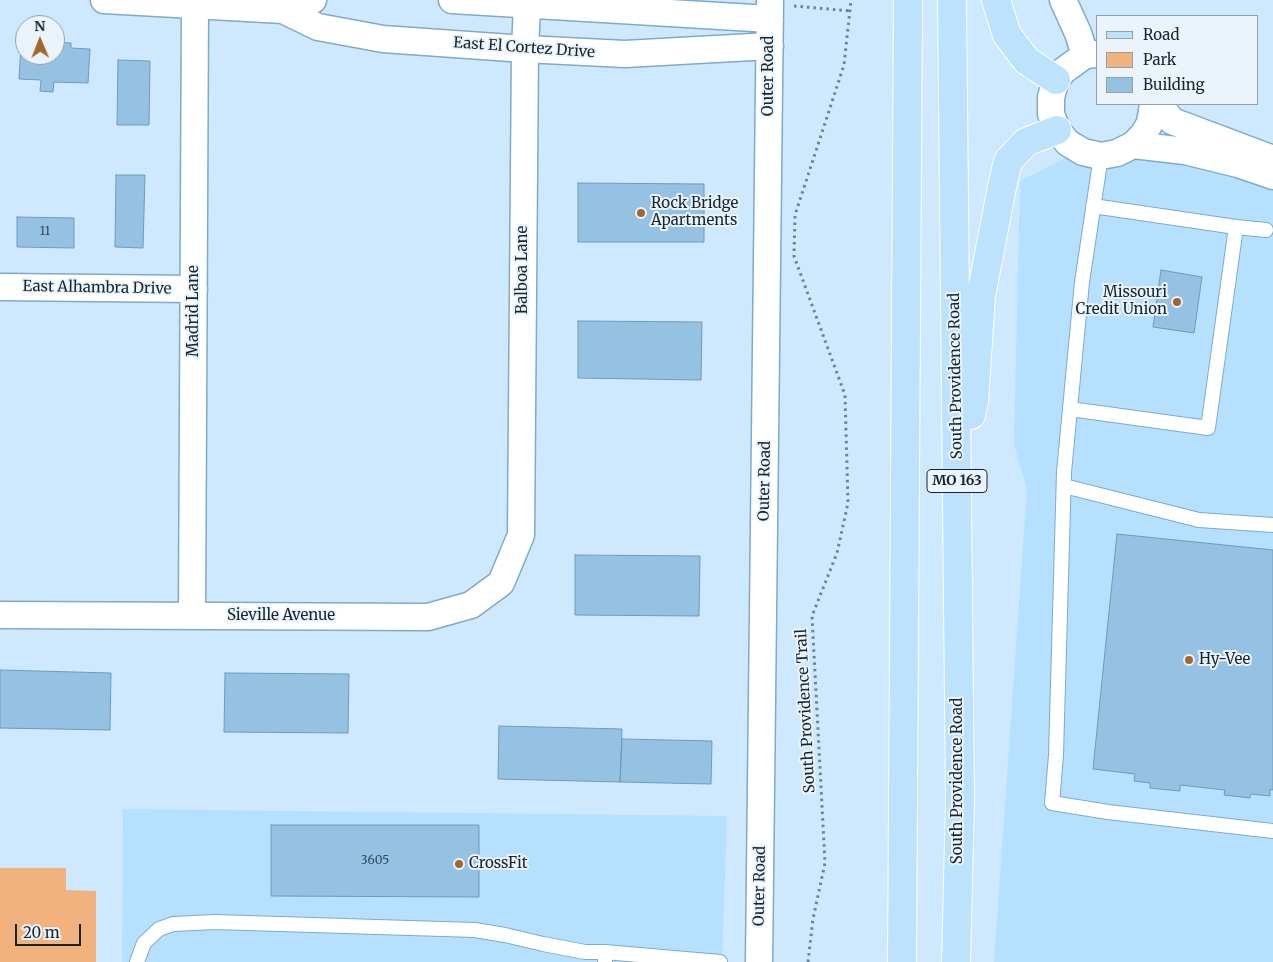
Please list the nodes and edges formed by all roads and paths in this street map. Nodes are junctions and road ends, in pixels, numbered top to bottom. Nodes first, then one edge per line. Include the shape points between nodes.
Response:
1 (104, 0) edge
2 (313, 0) edge
3 (452, 0) edge
4 (851, 0) edge
5 (908, 0) edge
6 (952, 0) edge
7 (996, 0) edge
8 (1063, 0) edge
9 (1067, 0) edge
10 (194, 6) junction
11 (527, 6) junction
12 (283, 10) junction
13 (770, 10) edge
14 (851, 11) junction
15 (770, 46) junction
16 (1093, 47) edge
17 (525, 49) junction
18 (1056, 80) junction
19 (1153, 105) edge
20 (1160, 105) edge
21 (1057, 130) junction
22 (1133, 145) junction
23 (1101, 156) junction
24 (1273, 159) edge
25 (1273, 176) edge
26 (1093, 206) junction
27 (1236, 227) junction
28 (1266, 230) dead end
29 (0, 287) edge
30 (194, 289) junction
31 (1070, 409) junction
32 (1064, 486) junction
33 (957, 490) junction
34 (1273, 525) edge
35 (521, 535) joint
36 (0, 615) edge
37 (192, 615) junction
38 (1273, 831) edge
39 (605, 957) edge
40 (137, 962) edge
41 (720, 962) edge
42 (759, 962) edge
43 (808, 962) edge
44 (902, 962) edge
45 (956, 962) edge

1 - 10 street, East El Cortez Drive
2 - 12 street, East El Cortez Drive
3 - 11 street
4 - 14 path, South Providence Trail
5 - 44 main road, MO 163
6 - 33 main road, South Providence Road / MO 163
7 - 18 main road via 1007,35 1027,61
8 - 16 street via 1078,33
9 - 16 street
10 - 12 street, East El Cortez Drive
10 - 30 street, Madrid Lane
11 - 13 street
11 - 17 street, Balboa Lane
12 - 17 street, East El Cortez Drive via 318,28 383,38
13 - 14 path via 785,5
13 - 15 street, Outer Road
14 - 43 path, South Providence Trail via 844,65 795,215 794,256 845,396 848,503 837,553 812,616 825,863
15 - 17 street, East El Cortez Drive via 625,54
15 - 42 street, Outer Road
16 - 18 street
17 - 35 street, Balboa Lane
18 - 21 street via 1051,114
19 - 22 street via 1150,123
20 - 24 street via 1172,121
21 - 23 street via 1068,143 1083,152
21 - 33 main road via 1026,142 1008,161 982,296 974,402
22 - 23 street via 1118,153
22 - 25 street via 1185,151
23 - 26 lane
26 - 27 lane
26 - 31 lane
27 - 28 lane
27 - 31 lane via 1208,428
29 - 30 street, East Alhambra Drive
30 - 37 street, Madrid Lane
31 - 32 lane
32 - 34 lane via 1199,520
32 - 38 lane via 1052,803
33 - 45 main road, South Providence Road / MO 163 via 960,801
35 - 37 street, Sieville Avenue via 500,583 471,605 428,617
36 - 37 street, Sieville Avenue
39 - 40 lane via 475,930 215,922 173,924 159,929 144,943
39 - 41 lane

